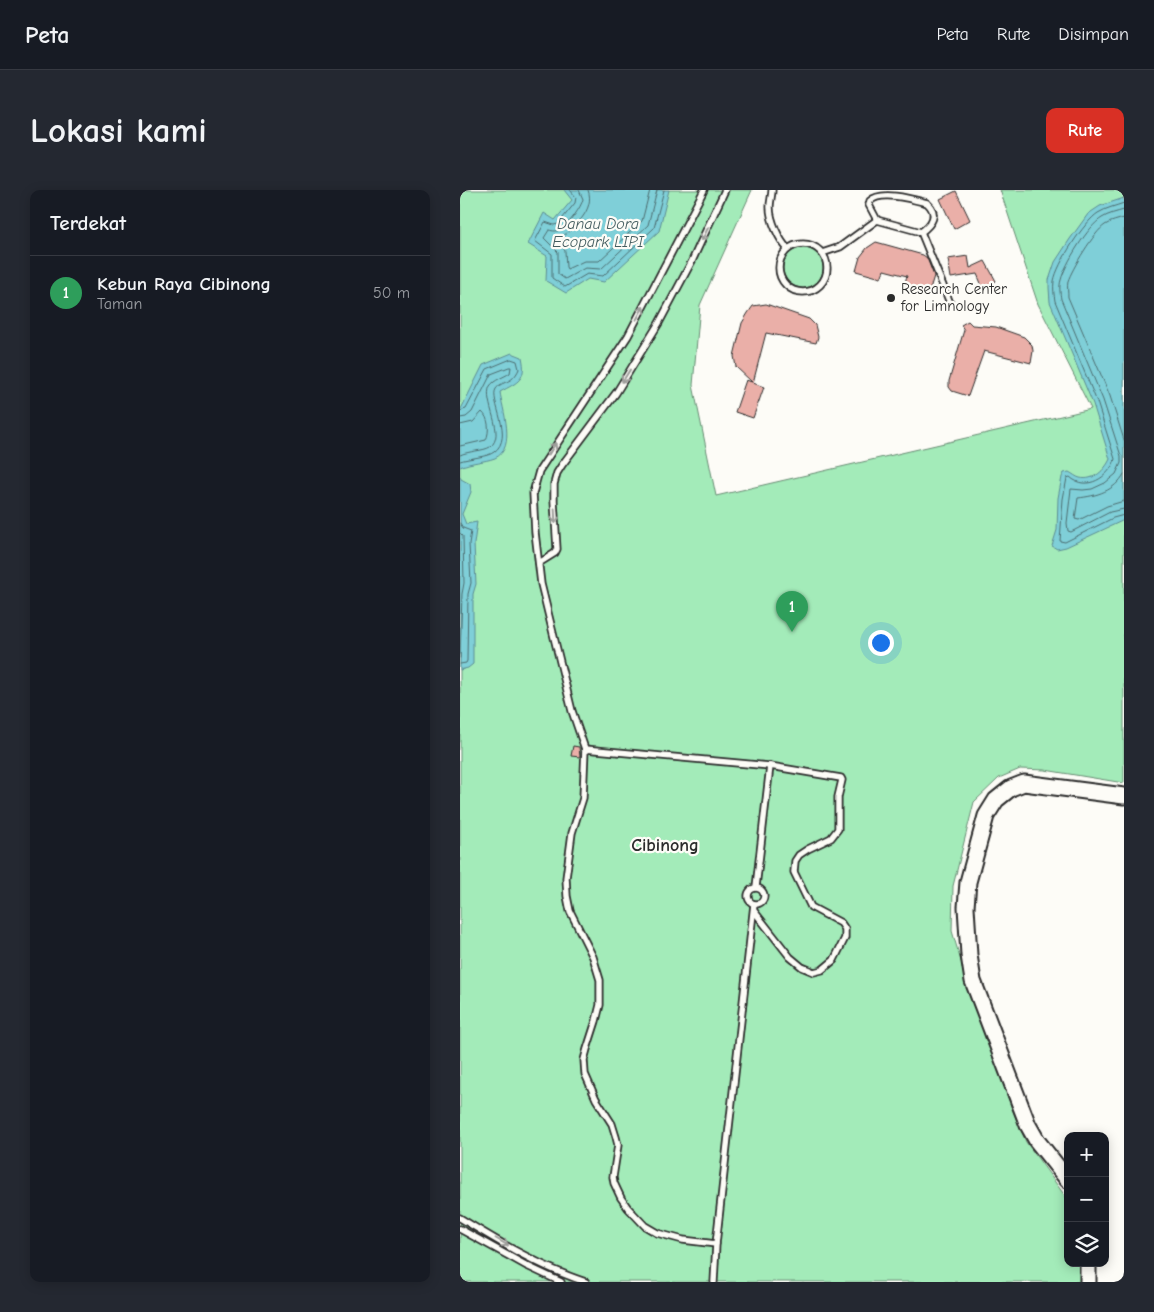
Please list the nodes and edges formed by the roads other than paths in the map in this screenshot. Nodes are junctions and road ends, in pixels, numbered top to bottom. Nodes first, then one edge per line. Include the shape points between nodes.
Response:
1 (704, 190) edge
2 (725, 190) edge
3 (772, 190) edge
4 (877, 220) junction
5 (921, 232) junction
6 (788, 249) junction
7 (822, 253) junction
8 (950, 303) dead end
9 (539, 563) junction
10 (585, 749) junction
11 (770, 766) junction
12 (1124, 796) edge
13 (756, 887) junction
14 (754, 904) junction
15 (754, 911) junction
16 (1066, 1177) edge
17 (460, 1218) edge
18 (460, 1228) edge
19 (716, 1244) junction
20 (1088, 1267) edge
21 (561, 1282) edge
22 (586, 1282) edge
23 (714, 1282) edge
24 (1088, 1282) edge

9 -> 1 lane via 533,493 539,471 628,336
2 -> 9 lane via 660,324 616,393 562,465 554,484 557,549
3 - 6 lane via 771,216
4 - 5 lane
4 - 5 lane via 869,206 872,197 877,195 890,193 927,203 934,213 933,220
4 - 7 lane via 840,247
5 - 8 lane
6 - 7 lane via 806,244
6 - 7 lane via 779,262 779,273 787,286 802,292 817,287 824,279 826,263
9 - 10 lane via 547,611
10 - 11 lane
10 - 19 lane via 582,798 572,833 566,878 570,911 588,944 600,980 600,1005 585,1054 585,1074 596,1100 612,1124 618,1145 614,1183 628,1208 645,1226 657,1233
11 - 13 lane
11 - 15 lane via 842,780 838,797 838,829 831,838 799,855 794,872 811,907 841,923 846,938 834,960 814,972 790,957
12 - 16 street via 1024,783 1011,788 996,800 986,816 968,882 969,955 977,994 1028,1124
13 - 14 lane via 749,890 747,897
13 - 14 lane via 764,896 760,903
14 - 15 lane
15 - 19 lane
17 -> 22 lane via 537,1261
18 - 21 lane
19 - 23 lane
20 - 24 street

